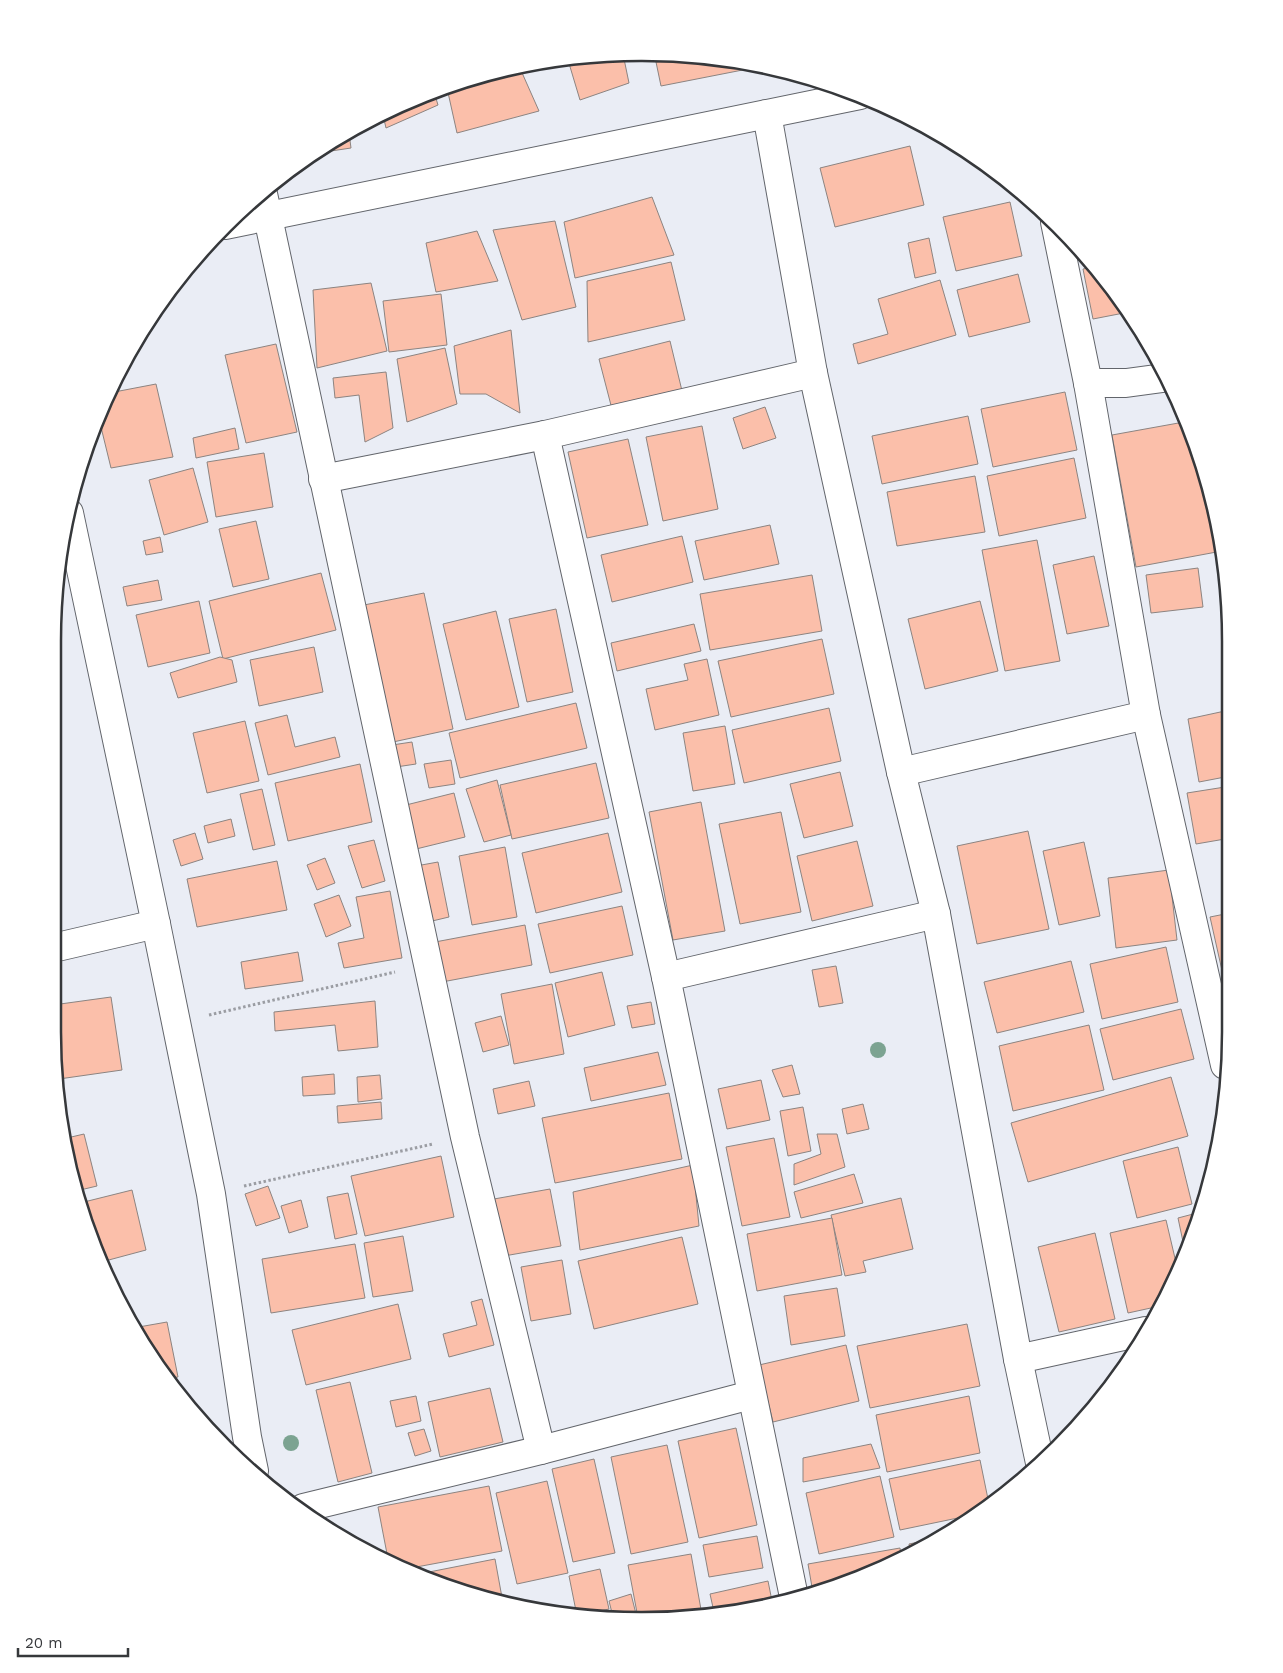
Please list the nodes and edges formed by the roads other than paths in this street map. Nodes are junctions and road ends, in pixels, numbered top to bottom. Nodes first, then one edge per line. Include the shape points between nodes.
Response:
1 (845, 98) edge
2 (767, 114) junction
3 (264, 205) edge
4 (253, 211) edge
5 (1058, 238) edge
6 (813, 373) junction
7 (1159, 378) edge
8 (1088, 384) junction
9 (545, 434) junction
10 (323, 478) junction
11 (72, 528) edge
12 (1146, 715) junction
13 (901, 772) junction
14 (936, 914) junction
15 (156, 924) junction
16 (61, 946) edge
17 (666, 977) junction
18 (1222, 1050) edge
19 (1137, 1333) edge
20 (1018, 1359) junction
21 (751, 1395) junction
22 (541, 1450) junction
23 (1038, 1455) edge
24 (252, 1462) edge
25 (309, 1507) edge
26 (793, 1592) edge

1 - 2 street
2 - 3 street
2 - 6 street
3 - 4 street
3 - 10 street
5 - 8 street
6 - 9 street
6 - 13 street
7 - 8 street
8 - 12 street
9 - 10 street
9 - 17 street
10 - 22 street via 466,1137
11 - 15 street
12 - 13 street
12 - 18 street
13 - 14 street
14 - 17 street
14 - 20 street
15 - 16 street
15 - 24 street via 211,1194
17 - 21 street
19 - 20 street
20 - 23 street
21 - 22 street
21 - 26 street
22 - 25 street

